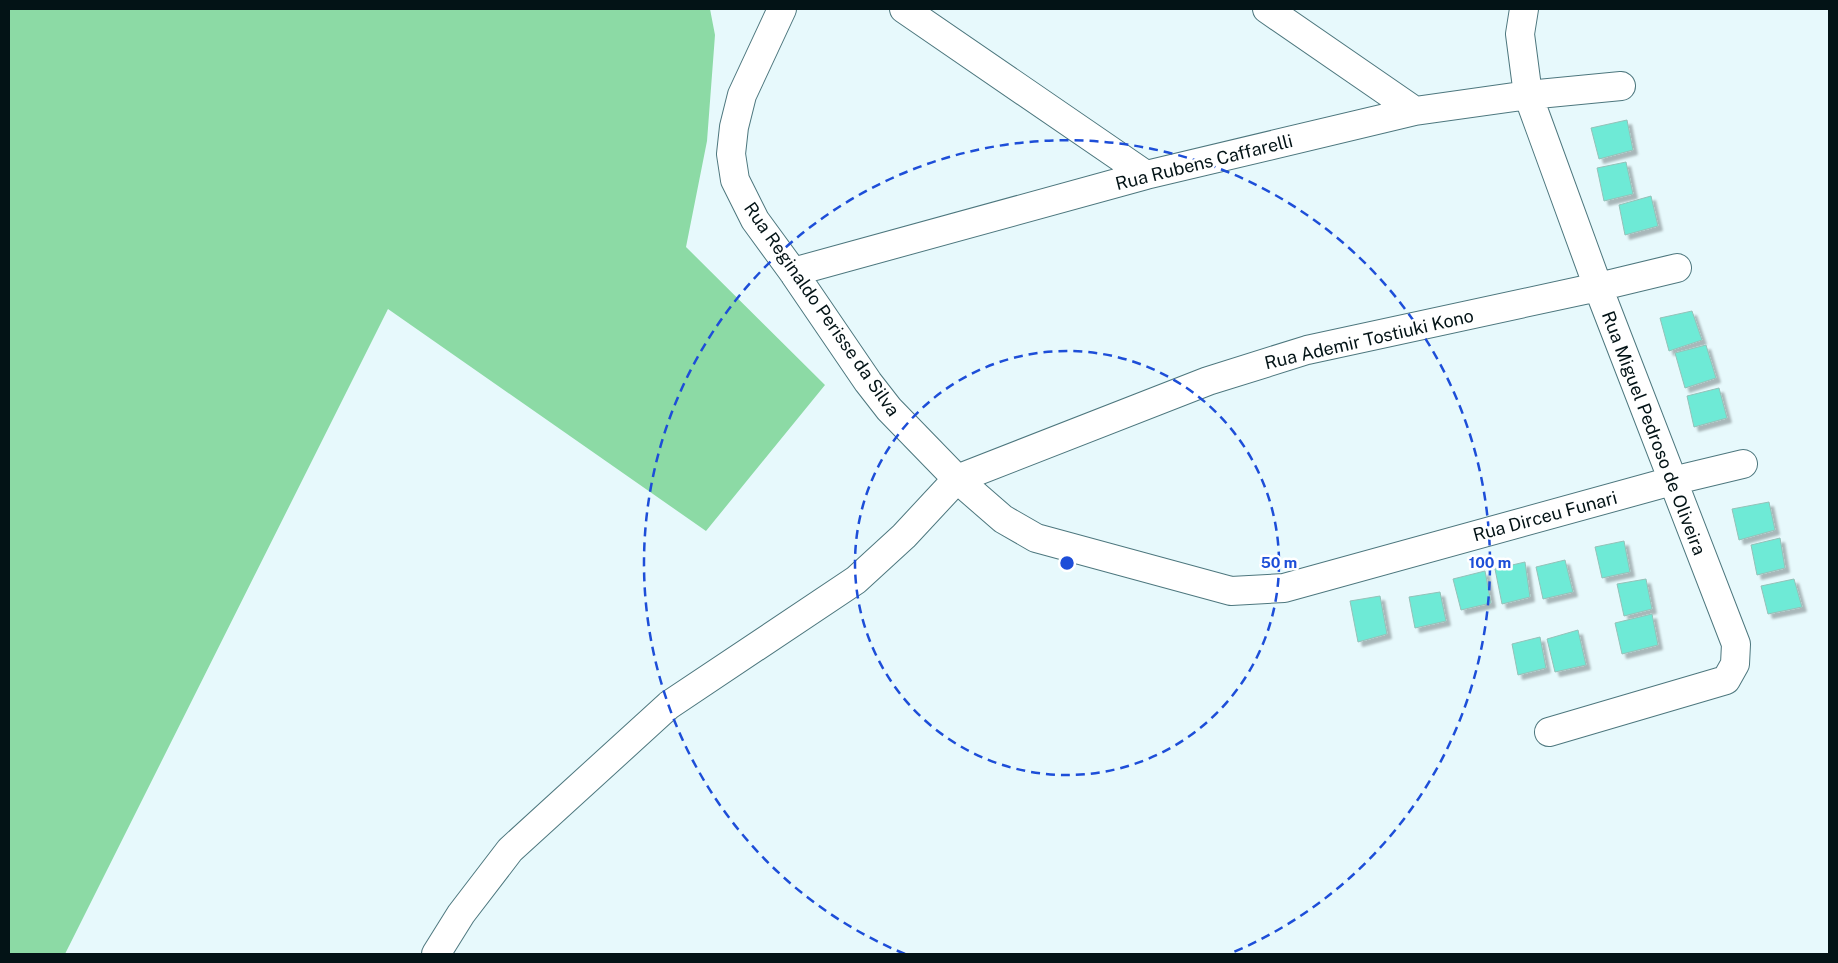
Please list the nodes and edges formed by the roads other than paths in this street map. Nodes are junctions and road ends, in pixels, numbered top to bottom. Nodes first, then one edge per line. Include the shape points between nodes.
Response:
1 (782, 9) edge
2 (904, 9) edge
3 (1267, 9) edge
4 (1524, 9) edge
5 (1621, 86) dead end
6 (1528, 95) junction
7 (1415, 112) junction
8 (1146, 175) junction
9 (1677, 268) dead end
10 (793, 272) junction
11 (1598, 287) junction
12 (1743, 464) dead end
13 (957, 479) junction
14 (1672, 481) junction
15 (1549, 732) dead end
16 (436, 954) edge

1 - 10 street, Rua Reginaldo Perisse da Silva via 742,95 731,154 735,180 755,220
2 - 8 street
3 - 7 street
4 - 6 street, Rua Miguel Pedroso de Oliveira via 1520,34
5 - 6 street, Rua Rubens Caffarelli
6 - 7 street, Rua Rubens Caffarelli
6 - 11 street, Rua Miguel Pedroso de Oliveira
7 - 8 street, Rua Rubens Caffarelli
8 - 10 street, Rua Rubens Caffarelli
9 - 11 street, Rua Ademir Tostiuki Kono
10 - 13 street, Rua Reginaldo Perisse da Silva via 888,409
11 - 13 street, Rua Ademir Tostiuki Kono via 1307,350 1208,381
11 - 14 street, Rua Miguel Pedroso de Oliveira
12 - 14 street, Rua Dirceu Funari
13 - 14 street, Rua Dirceu Funari via 1003,518 1036,538 1231,591 1284,588
13 - 16 street via 904,536 856,580 669,705 510,850 460,914
14 - 15 street, Rua Miguel Pedroso de Oliveira via 1736,644 1735,664 1726,680

